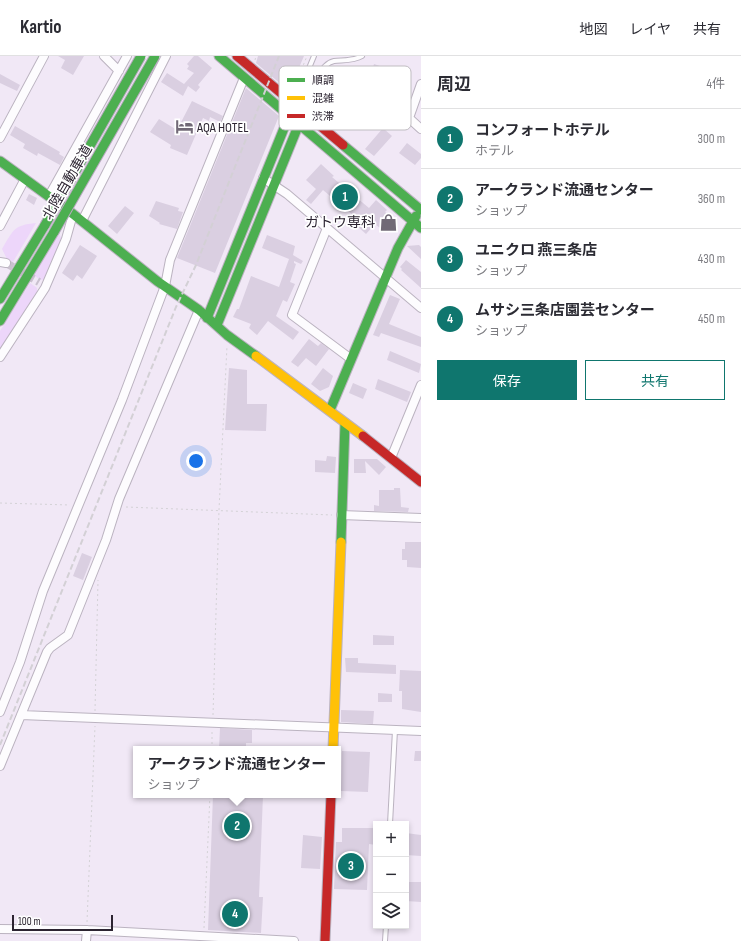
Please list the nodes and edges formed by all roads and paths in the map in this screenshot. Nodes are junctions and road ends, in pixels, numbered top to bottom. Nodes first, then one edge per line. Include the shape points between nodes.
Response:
1 (44, 56) edge
2 (104, 56) edge
3 (127, 56) edge
4 (141, 56) edge
5 (155, 56) edge
6 (166, 56) edge
7 (219, 56) edge
8 (237, 56) edge
9 (256, 56) edge
10 (307, 56) edge
11 (314, 56) edge
12 (362, 56) edge
13 (255, 60) dead end
14 (303, 66) edge
15 (310, 66) edge
16 (326, 66) edge
17 (119, 71) junction
18 (244, 78) junction
19 (421, 84) edge
20 (279, 92) edge
21 (279, 108) edge
22 (411, 112) edge
23 (411, 120) edge
24 (421, 129) edge
25 (283, 130) edge
26 (297, 130) edge
27 (305, 130) edge
28 (325, 130) edge
29 (0, 138) edge
30 (0, 161) edge
31 (263, 178) junction
32 (25, 179) junction
33 (274, 185) junction
34 (49, 196) junction
35 (421, 210) edge
36 (73, 214) junction
37 (82, 221) junction
38 (413, 221) junction
39 (0, 226) edge
40 (327, 228) junction
41 (421, 228) edge
42 (384, 278) junction
43 (166, 286) junction
44 (0, 299) edge
45 (421, 308) edge
46 (199, 310) junction
47 (207, 318) junction
48 (0, 321) edge
49 (217, 326) junction
50 (227, 336) junction
51 (0, 357) edge
52 (351, 359) junction
53 (421, 385) edge
54 (330, 410) junction
55 (345, 423) junction
56 (391, 458) junction
57 (421, 482) edge
58 (0, 503) edge
59 (78, 505) junction
60 (116, 506) junction
61 (219, 510) junction
62 (341, 515) junction
63 (421, 518) edge
64 (98, 575) dead end
65 (0, 712) edge
66 (21, 715) junction
67 (95, 718) junction
68 (213, 723) junction
69 (334, 728) junction
70 (395, 730) junction
71 (421, 731) edge
72 (212, 746) edge
73 (333, 746) edge
74 (0, 766) edge
75 (210, 798) edge
76 (331, 798) edge
77 (390, 821) edge
78 (0, 929) edge
79 (386, 929) edge
80 (87, 930) junction
81 (204, 939) edge
82 (86, 941) edge
83 (294, 941) edge
84 (325, 941) edge
85 (385, 941) edge

1 - 29 street
2 - 17 street
3 - 17 street
4 - 44 main road, 北陸自動車道, bridge
5 - 48 main road, 北陸自動車道, bridge
6 - 37 street
7 - 18 main road
8 - 20 main road
9 - 13 path
10 - 14 path
11 - 15 lane
12 - 16 lane via 332,62
17 - 34 street
18 - 21 main road
18 - 43 street via 173,253
19 - 22 street
23 - 24 street
25 - 31 main road
26 - 33 main road
27 - 38 main road
28 - 35 main road
30 - 32 main road
31 - 33 street
31 - 47 main road
32 - 34 main road
32 - 39 street
33 - 40 street
33 - 49 main road
34 - 36 main road
35 - 38 main road
36 - 37 main road
36 - 51 street via 66,239
37 - 43 main road
38 - 41 main road
38 - 42 main road
40 - 42 street
40 - 52 street via 292,315
42 - 45 street
42 - 52 main road
43 - 46 main road
43 - 59 street
46 - 47 main road
46 - 60 street
47 - 49 main road
49 - 50 main road
50 - 54 main road
50 - 61 path
52 - 54 main road
53 - 56 street
54 - 55 main road
55 - 56 main road
55 - 62 main road
56 - 57 main road
58 - 59 path
59 - 65 street via 43,590 20,662
60 - 61 path
60 - 66 street via 106,540 68,636 47,652
61 - 62 path
61 - 68 path
62 - 63 street
62 - 69 main road
64 - 67 path
66 - 67 street
66 - 74 street
67 - 68 street
67 - 80 path
68 - 69 street
68 - 72 path
69 - 70 street
69 - 73 main road
70 - 71 street
70 - 77 lane
75 - 81 path
76 - 84 main road
78 - 80 street
79 - 85 lane
80 - 81 street
80 - 82 street
81 - 83 street

